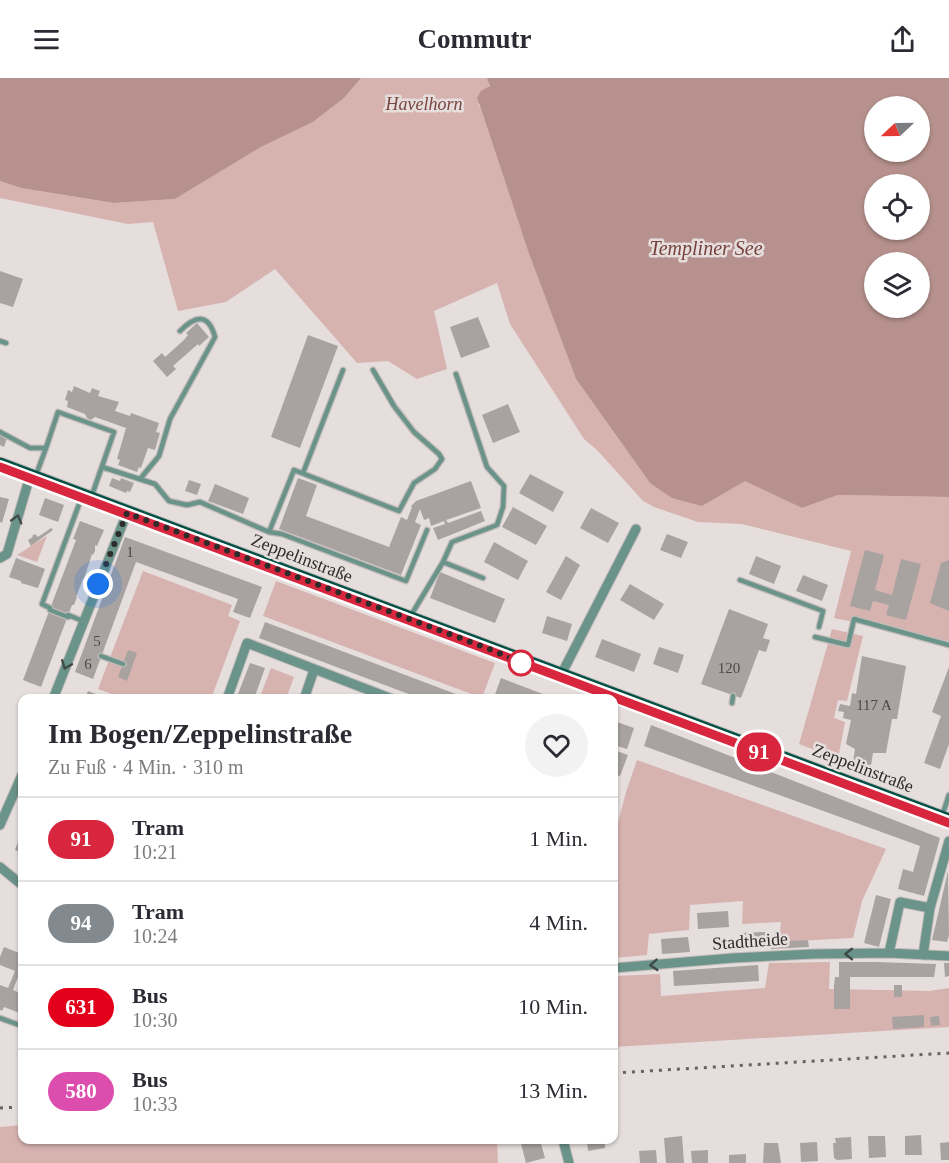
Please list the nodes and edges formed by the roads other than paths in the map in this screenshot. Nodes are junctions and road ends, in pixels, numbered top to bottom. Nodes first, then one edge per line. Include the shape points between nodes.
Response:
1 (180, 331) dead end
2 (0, 341) edge
3 (6, 343) dead end
4 (343, 370) dead end
5 (373, 370) dead end
6 (456, 374) dead end
7 (0, 432) edge
8 (46, 448) junction
9 (0, 465) edge
10 (102, 467) junction
11 (303, 473) junction
12 (33, 477) junction
13 (140, 479) junction
14 (86, 497) junction
15 (127, 513) junction
16 (636, 529) dead end
17 (427, 530) dead end
18 (268, 532) junction
19 (0, 558) edge
20 (442, 562) junction
21 (483, 578) dead end
22 (740, 580) dead end
23 (408, 619) junction
24 (83, 621) junction
25 (819, 627) dead end
26 (815, 637) dead end
27 (949, 645) edge
28 (101, 656) dead end
29 (123, 664) dead end
30 (314, 670) junction
31 (561, 675) junction
32 (56, 694) edge
33 (229, 694) edge
34 (306, 694) edge
35 (376, 694) edge
36 (603, 694) edge
37 (733, 696) dead end
38 (618, 700) edge
39 (732, 703) dead end
40 (18, 785) edge
41 (949, 795) edge
42 (945, 820) edge
43 (0, 825) edge
44 (949, 841) edge
45 (0, 867) edge
46 (18, 882) edge
47 (930, 908) junction
48 (889, 953) junction
49 (923, 955) junction
50 (949, 956) edge
51 (618, 968) edge
52 (0, 1017) edge
53 (18, 1024) edge
54 (564, 1144) edge
55 (569, 1163) edge

1 - 13 lane via 198,318 206,320 215,337 170,419 159,456
2 - 3 lane
4 - 11 lane
5 - 11 lane via 414,432 439,454 439,464 414,483 399,511
6 - 20 lane via 487,467 504,486 497,525 452,542
7 - 8 lane via 30,448
8 - 10 lane via 58,412 114,432
8 - 12 lane
9 - 12 main road, Zeppelinstraße
10 - 13 lane
10 - 14 lane
11 - 18 lane via 294,470
12 - 14 main road, Zeppelinstraße
19 -> 12 street via 7,554
13 - 18 lane via 155,484 169,501 187,506 201,502
14 - 15 main road, Zeppelinstraße
14 - 24 lane via 42,604
15 - 23 main road, Zeppelinstraße
15 - 24 street
16 - 31 street
17 - 18 lane via 406,581
20 - 21 lane
20 - 23 lane
22 - 25 lane via 823,611
23 - 31 main road, Zeppelinstraße
24 -> 32 street via 79,647
26 - 27 lane via 848,645 854,620
28 - 29 lane
30 - 33 street via 248,643
30 - 34 street
30 - 35 street
31 - 36 main road, Zeppelinstraße
37 - 39 lane
38 - 42 main road, Zeppelinstraße
40 - 43 street
41 - 42 lane
44 - 47 street
45 - 46 street
47 - 48 street via 900,902
47 - 49 street
48 - 49 street, Stadtheide
48 -> 51 street, Stadtheide via 733,958
49 - 50 street, Stadtheide
52 - 53 lane
54 - 55 street

